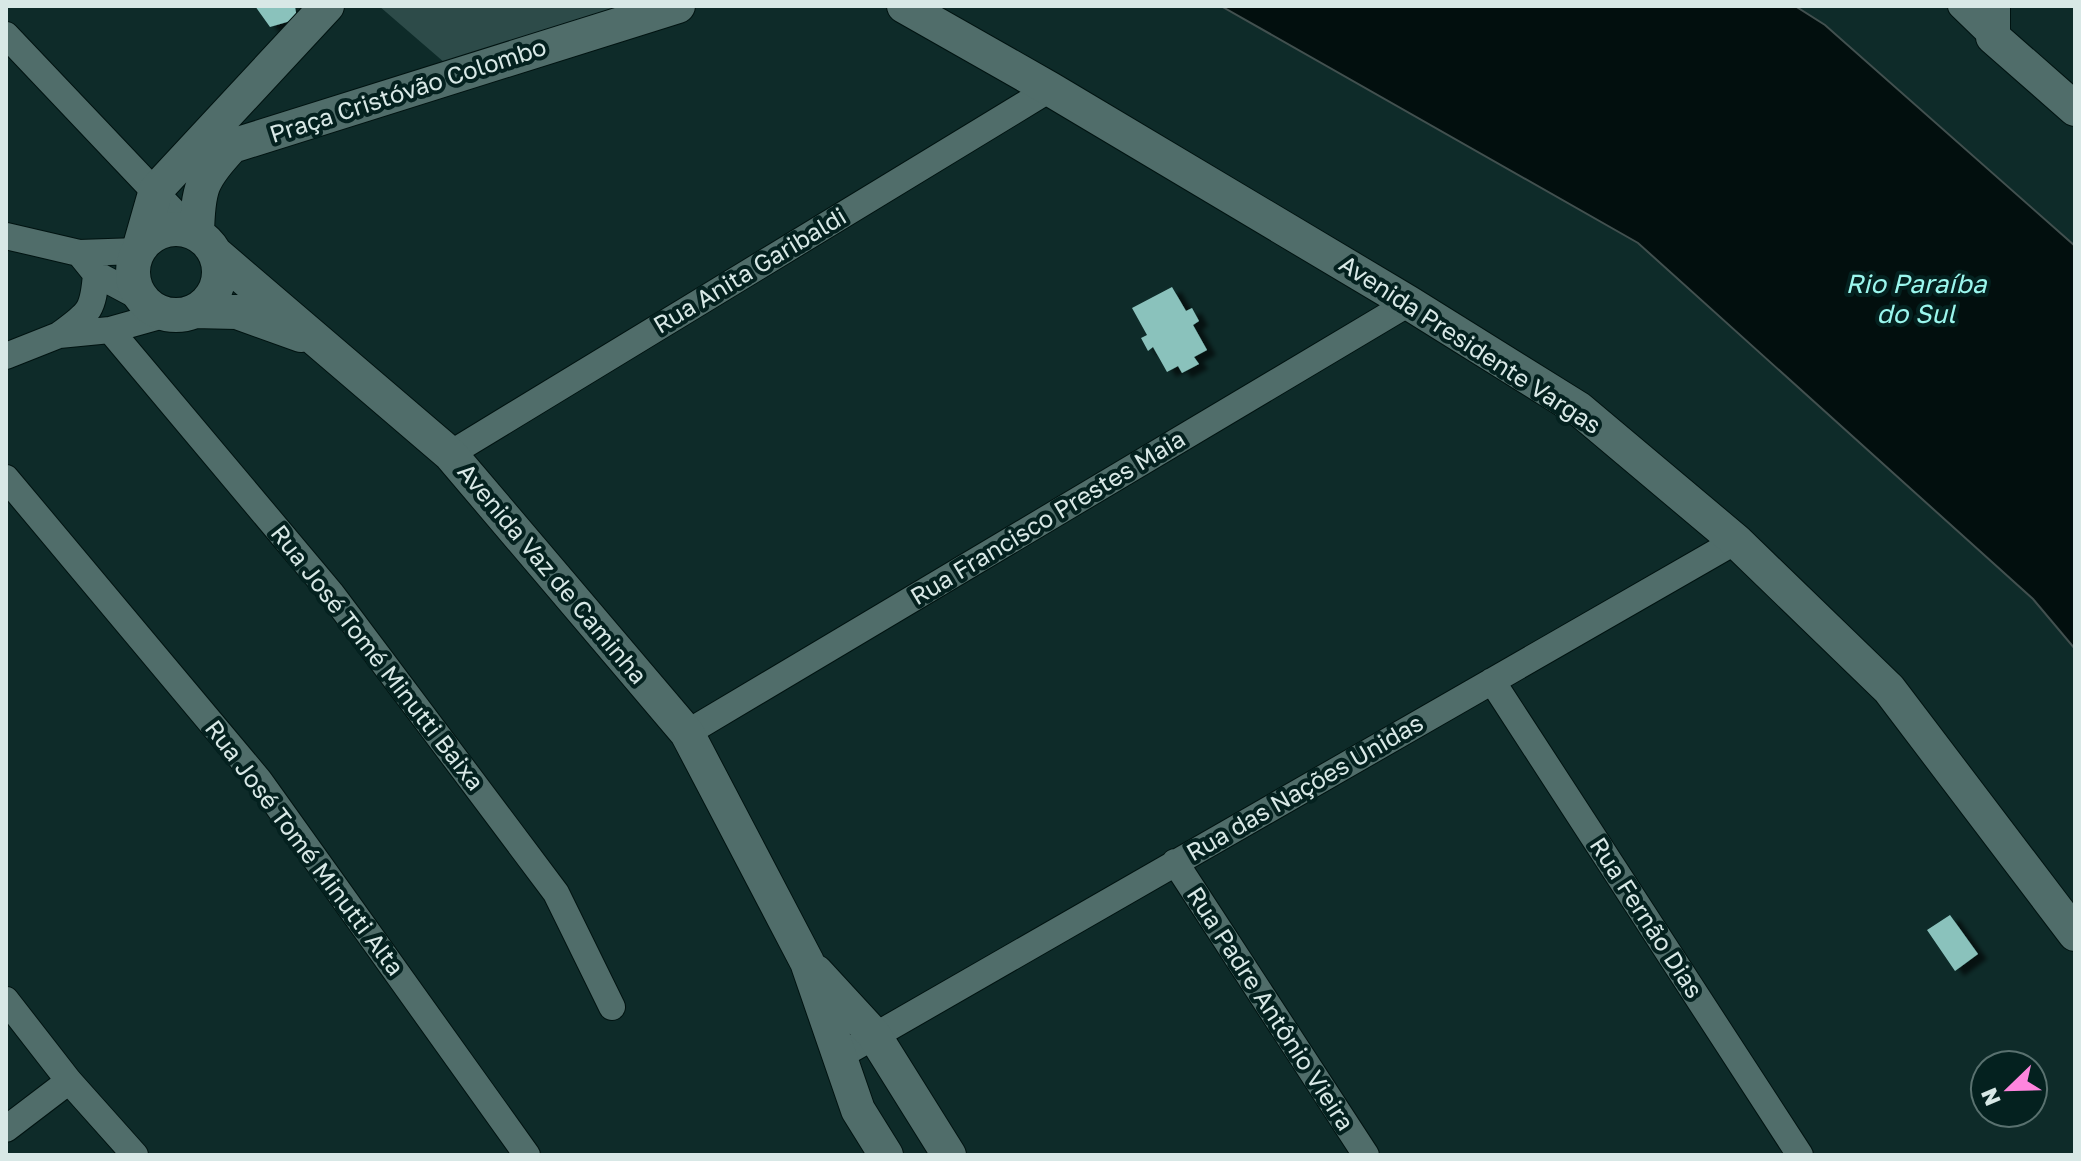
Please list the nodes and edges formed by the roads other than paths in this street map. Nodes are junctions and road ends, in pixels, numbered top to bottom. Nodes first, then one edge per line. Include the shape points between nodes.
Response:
1 (327, 6) edge
2 (678, 6) edge
3 (904, 6) edge
4 (1961, 6) edge
5 (1993, 21) edge
6 (6, 35) edge
7 (1050, 89) junction
8 (2075, 109) edge
9 (156, 190) junction
10 (6, 236) edge
11 (202, 240) junction
12 (139, 249) junction
13 (79, 253) junction
14 (96, 274) junction
15 (1409, 303) junction
16 (167, 308) junction
17 (110, 330) junction
18 (59, 335) junction
19 (320, 341) junction
20 (6, 356) edge
21 (450, 454) junction
22 (6, 478) edge
23 (1736, 541) junction
24 (1492, 681) junction
25 (687, 733) junction
26 (1175, 862) junction
27 (2075, 934) edge
28 (807, 962) junction
29 (6, 1000) edge
30 (612, 1007) dead end
31 (874, 1035) junction
32 (838, 1057) junction
33 (69, 1081) junction
34 (6, 1129) edge
35 (135, 1155) edge
36 (527, 1155) edge
37 (886, 1155) edge
38 (949, 1155) edge
39 (1366, 1155) edge
40 (1800, 1155) edge

1 - 9 street, Praça Cristóvão Colombo
2 - 11 street, Praça Cristóvão Colombo via 232,146 207,173 198,201
3 - 7 street, Avenida Presidente Vargas
4 - 5 street
5 - 8 street
6 - 9 street, Avenida Vaz de Caminha
7 - 15 street, Avenida Presidente Vargas
7 - 21 street, Rua Anita Garibaldi
9 - 11 street, Avenida Vaz de Caminha
9 - 12 street
10 - 13 street
11 - 12 street via 173,228 160,231
11 - 16 street via 219,267 218,280 205,304
11 - 19 street, Avenida Vaz de Caminha
12 - 13 street
12 - 16 street via 132,272 135,286
13 - 14 street
14 - 16 street
14 - 18 street via 93,303
15 - 23 street, Avenida Presidente Vargas via 1579,409
15 - 25 street, Rua Francisco Prestes Maia
16 - 17 street
16 - 19 street via 237,312
17 - 18 street
17 - 30 street, Rua José Tomé Minutti Baixa via 331,593 556,893
18 - 20 street
19 - 21 street, Avenida Vaz de Caminha
21 - 25 street, Avenida Vaz de Caminha
22 - 36 street, Rua José Tomé Minutti Alta via 259,780
23 - 24 street, Rua das Nações Unidas
23 - 27 street, Avenida Presidente Vargas via 1889,689
24 - 26 street, Rua das Nações Unidas
24 - 40 street, Rua Fernão Dias
25 - 28 street, Avenida Vaz de Caminha
26 - 31 street, Rua das Nações Unidas
26 - 39 street, Rua Padre Antônio Vieira
28 - 31 street, Avenida Vaz de Caminha
28 - 32 street, Avenida Vaz de Caminha
29 - 33 street
31 - 32 street, Rua das Nações Unidas
31 - 38 street, Avenida Vaz de Caminha
32 - 37 street, Avenida Vaz de Caminha via 858,1110
33 - 34 street
33 - 35 street

